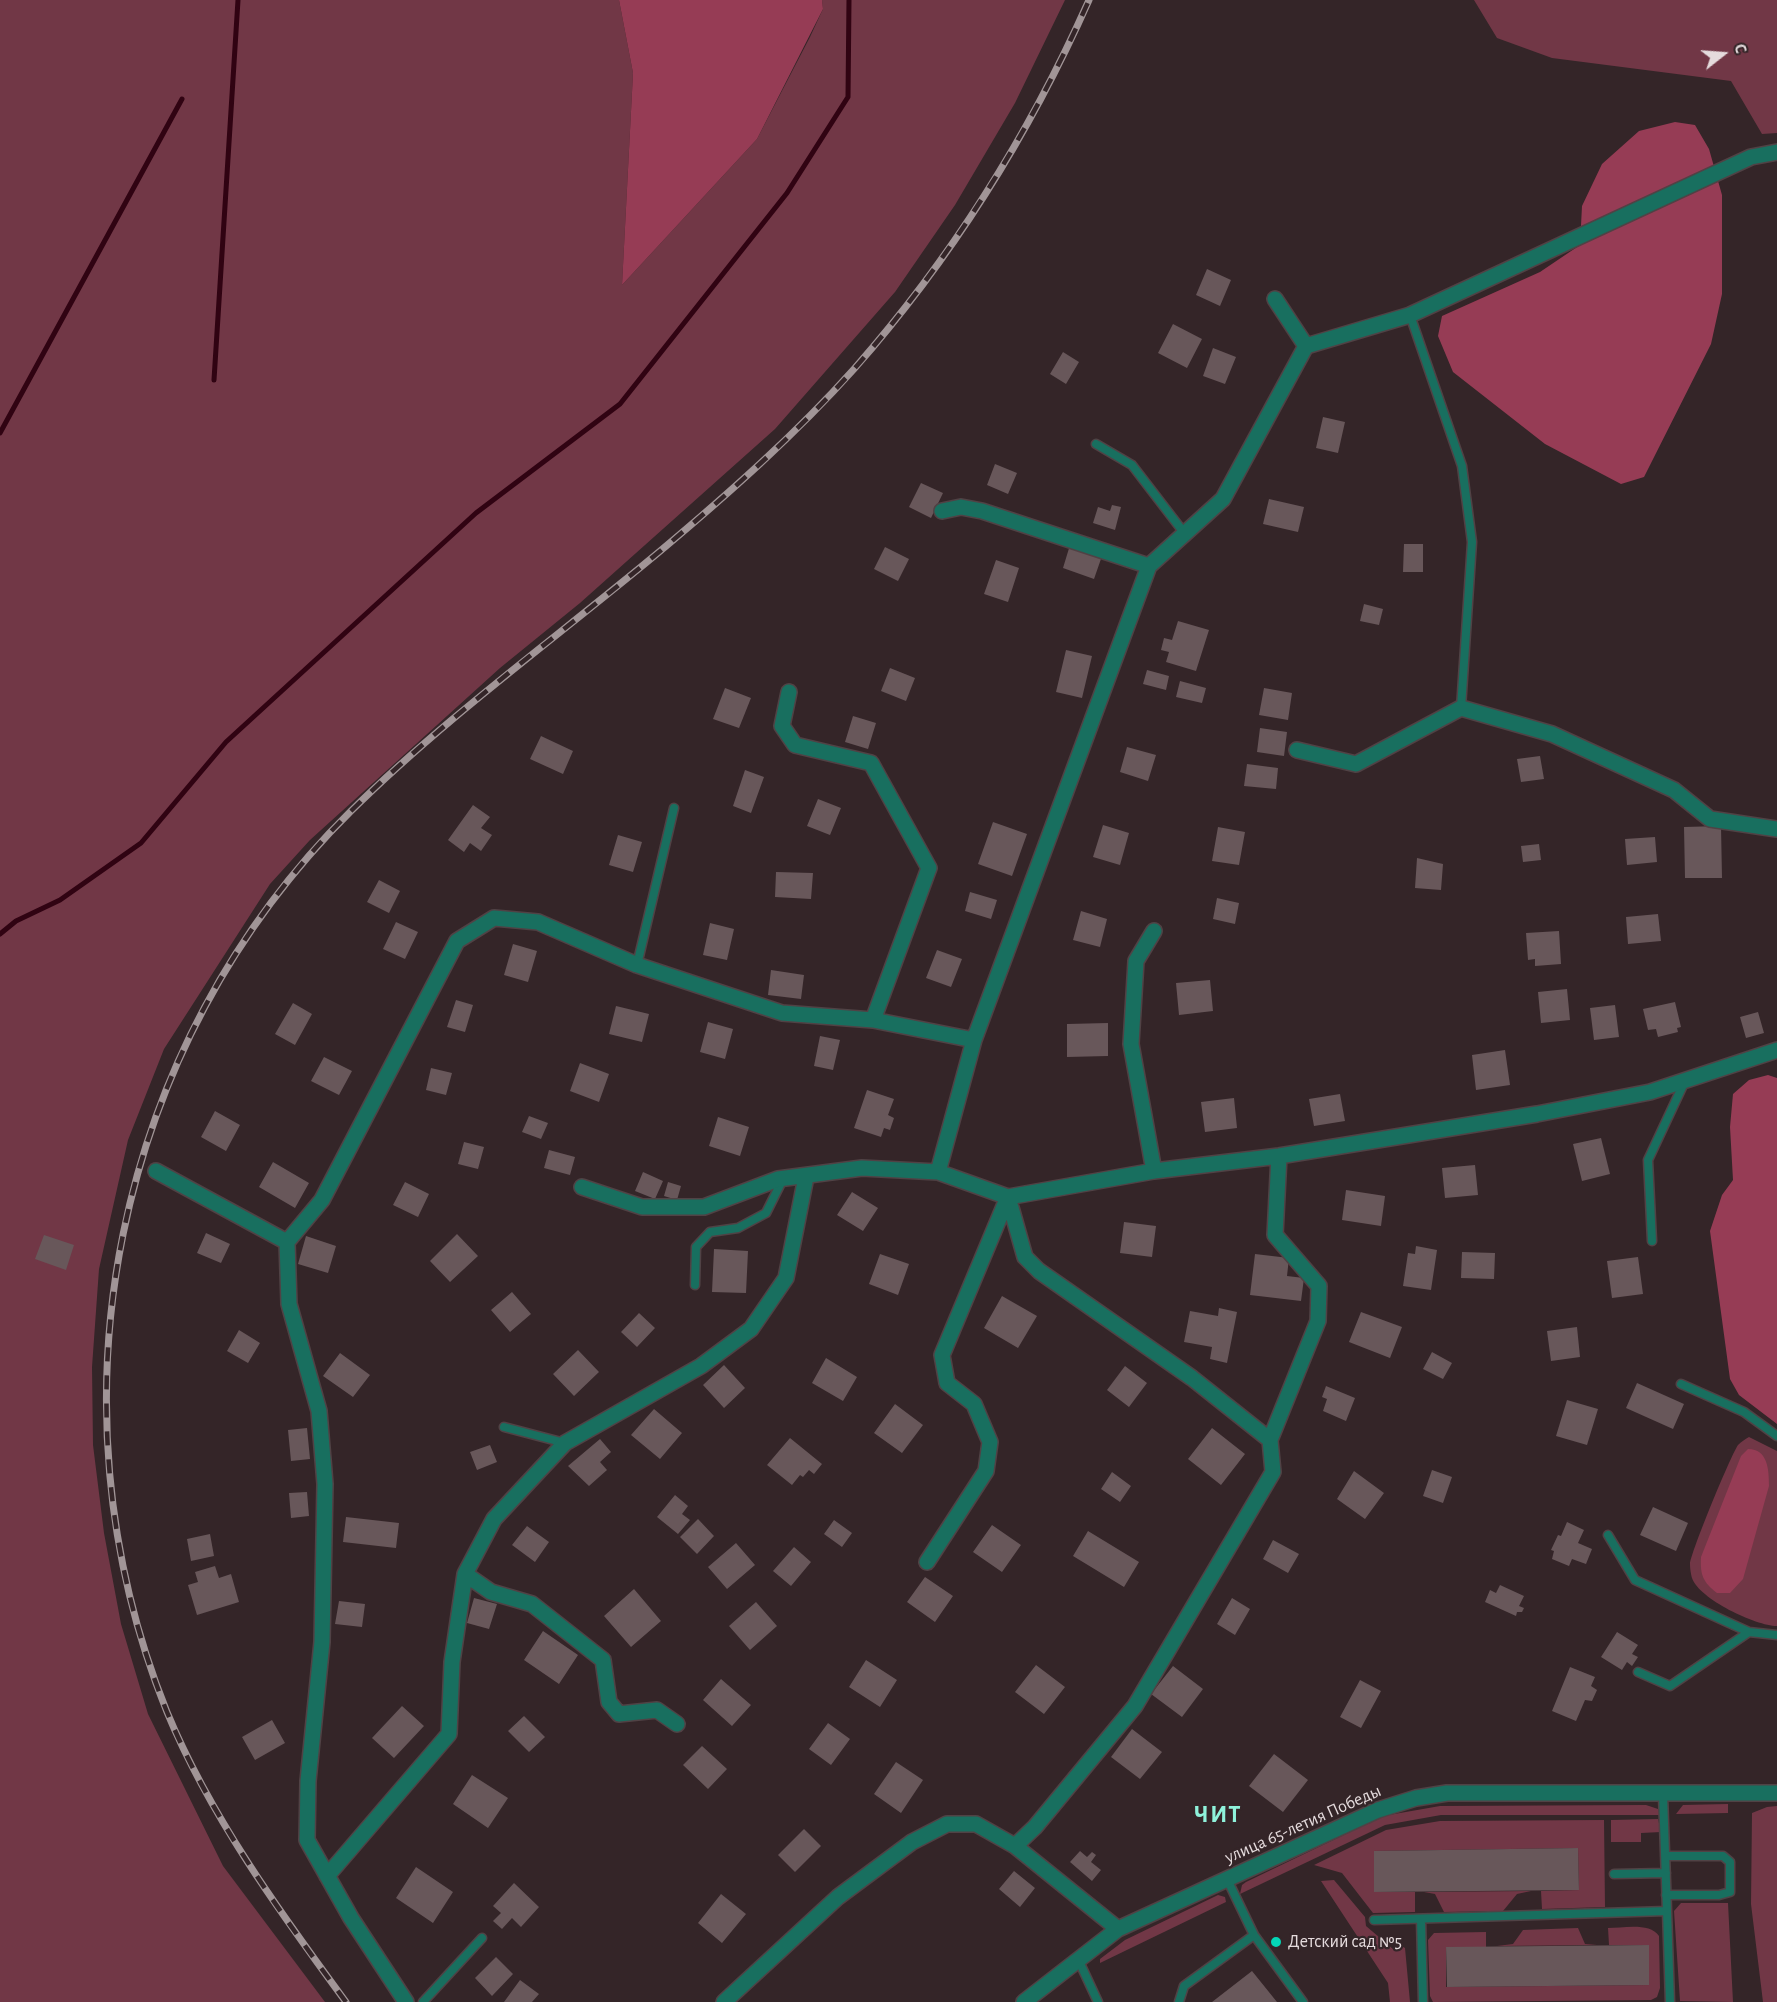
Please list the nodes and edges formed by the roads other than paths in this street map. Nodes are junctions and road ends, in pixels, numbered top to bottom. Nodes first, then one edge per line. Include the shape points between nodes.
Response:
1 (1777, 152) edge
2 (1275, 299) dead end
3 (1410, 315) junction
4 (1306, 346) junction
5 (1096, 444) dead end
6 (942, 511) dead end
7 (1185, 534) junction
8 (1149, 566) junction
9 (789, 692) dead end
10 (1461, 708) junction
11 (1297, 750) dead end
12 (674, 808) dead end
13 (1777, 829) edge
14 (1154, 931) dead end
15 (637, 965) junction
16 (873, 1020) junction
17 (974, 1040) junction
18 (1777, 1050) edge
19 (1687, 1078) junction
20 (1279, 1156) junction
21 (156, 1171) dead end
22 (1154, 1171) junction
23 (938, 1172) junction
24 (806, 1177) junction
25 (783, 1178) junction
26 (582, 1187) dead end
27 (1008, 1197) junction
28 (1652, 1241) dead end
29 (287, 1242) junction
30 (695, 1285) dead end
31 (1681, 1384) dead end
32 (504, 1427) dead end
33 (1777, 1436) edge
34 (1270, 1440) junction
35 (565, 1443) junction
36 (1608, 1535) dead end
37 (927, 1562) dead end
38 (465, 1574) junction
39 (1749, 1632) junction
40 (1777, 1635) edge
41 (1638, 1672) dead end
42 (677, 1724) dead end
43 (1777, 1793) edge
44 (1663, 1794) junction
45 (1015, 1846) junction
46 (1665, 1856) junction
47 (1666, 1873) junction
48 (1614, 1874) dead end
49 (327, 1876) junction
50 (1227, 1879) junction
51 (1666, 1895) junction
52 (1667, 1911) junction
53 (1421, 1919) junction
54 (1374, 1920) dead end
55 (1118, 1929) junction
56 (1254, 1935) junction
57 (482, 1938) dead end
58 (1078, 1959) junction
59 (406, 2002) edge
60 (423, 2002) edge
61 (724, 2002) edge
62 (1024, 2002) edge
63 (1098, 2002) edge
64 (1179, 2002) edge
65 (1304, 2002) edge
66 (1423, 2002) edge
67 (1670, 2002) edge

1 - 3 street via 1751,157
2 - 4 street
3 - 4 street
3 - 10 lane via 1462,466 1472,542
4 - 7 street via 1223,499
5 - 7 lane via 1132,465
6 - 8 street via 961,507 982,511
7 - 8 street
8 - 17 street
9 - 16 street via 782,726 795,745 871,763 929,868
10 - 11 street via 1356,764
10 - 13 street via 1552,734 1674,790 1710,819
12 - 15 lane
14 - 22 street via 1136,961 1131,1044
15 - 16 street via 782,1013
15 - 29 street via 538,922 494,918 458,941 322,1200
16 - 17 street
17 - 23 street
18 - 19 street
19 - 20 street via 1650,1092 1537,1114
19 - 28 lane via 1648,1160
20 - 22 street
20 - 34 street via 1275,1235 1319,1286 1318,1322
21 - 29 street
22 - 27 street
23 - 24 street via 862,1168
23 - 27 street
24 - 25 street
24 - 35 street via 786,1278 751,1329 701,1366
25 - 26 street via 704,1207 642,1208
25 - 30 lane via 766,1213 738,1228 711,1232 696,1247
27 - 34 street via 1025,1257 1039,1271 1192,1378
27 - 37 street via 942,1355 947,1383 974,1404 990,1442 986,1471
29 - 49 street via 289,1304 319,1411 325,1484 322,1642 308,1781 307,1840
31 - 33 lane via 1744,1412
32 - 35 lane
34 - 45 street via 1273,1472 1135,1706
35 - 38 street via 494,1519
36 - 39 lane via 1635,1580
38 - 42 street via 491,1592 532,1604 603,1660 609,1702 619,1714 657,1710
38 - 49 street via 452,1662 449,1734
39 - 40 lane
39 - 41 lane via 1670,1686
43 - 44 street, улица 65-летия Победы
44 - 46 lane
44 - 50 street, улица 65-летия Победы via 1447,1793 1416,1798 1378,1810
45 - 55 street
45 - 61 street via 976,1824 947,1824 912,1842 838,1898
46 - 47 lane
46 - 51 lane via 1723,1856 1730,1862 1730,1892
47 - 48 lane
47 - 51 lane
49 - 59 street
50 - 55 street, улица 65-летия Победы
50 - 56 lane
51 - 52 lane
52 - 53 lane
52 - 67 lane
53 - 54 lane
53 - 66 lane
55 - 58 street, улица 65-летия Победы
56 - 64 lane via 1184,1986
56 - 65 lane
57 - 60 lane
58 - 62 street, улица 65-летия Победы
58 - 63 lane

